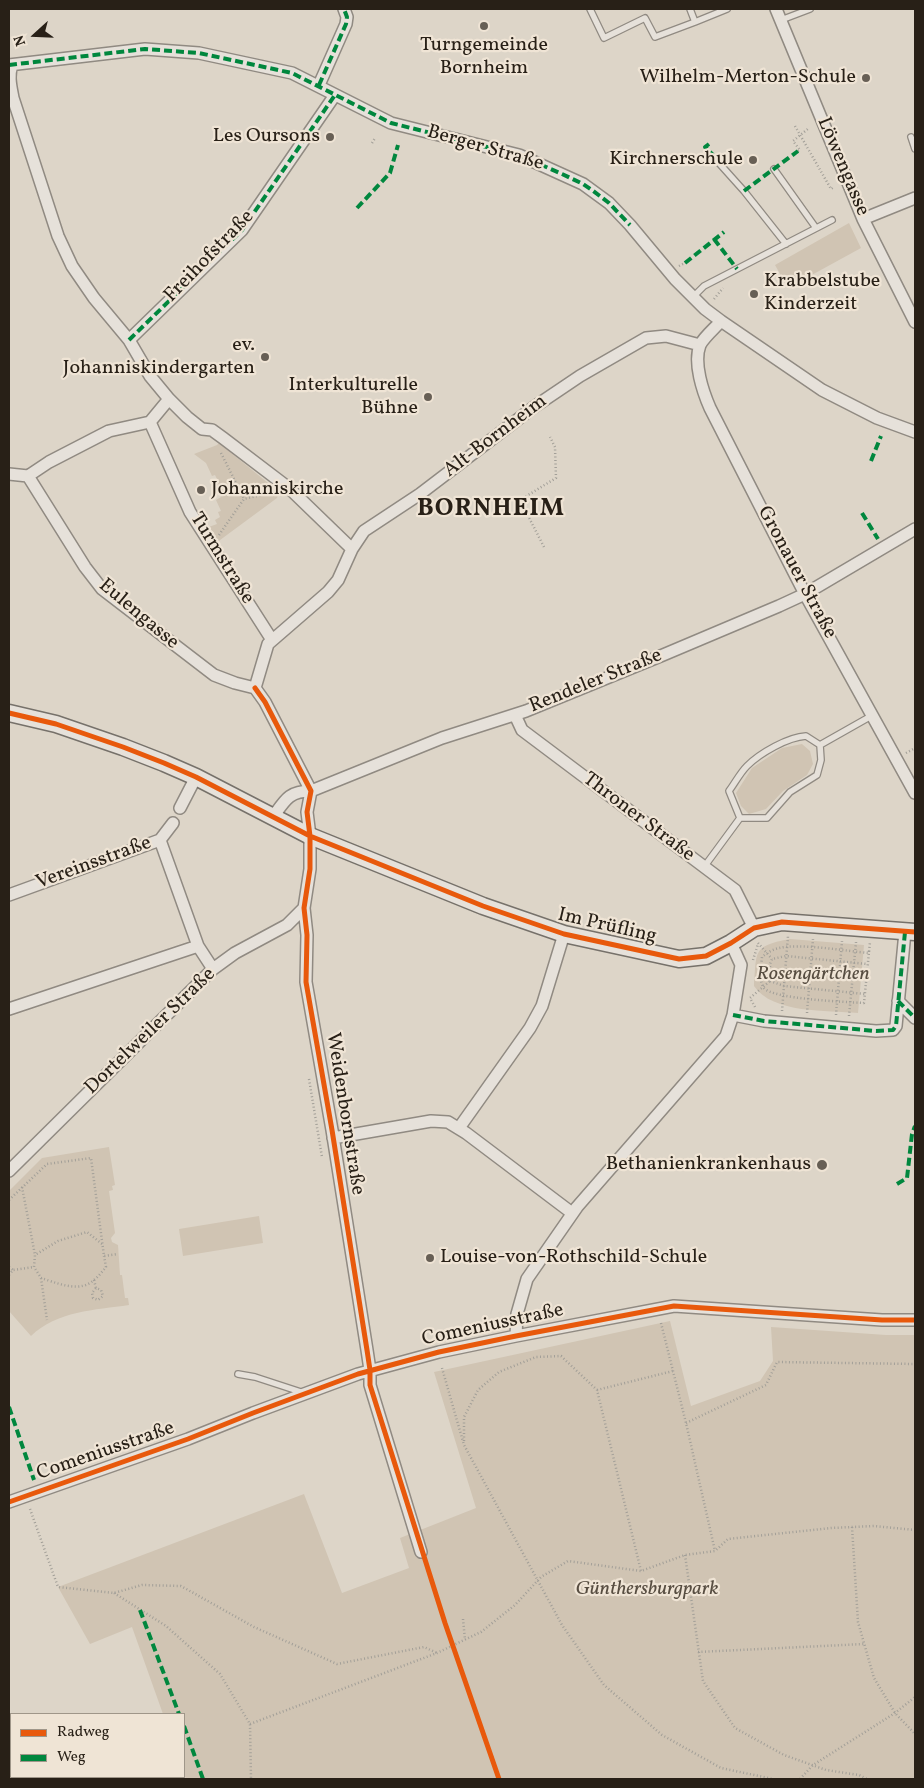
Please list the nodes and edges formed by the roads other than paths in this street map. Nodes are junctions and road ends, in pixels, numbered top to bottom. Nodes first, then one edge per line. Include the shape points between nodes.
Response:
1 (344, 9) edge
2 (590, 9) edge
3 (690, 9) edge
4 (727, 9) edge
5 (776, 9) edge
6 (810, 9) edge
7 (781, 20) junction
8 (695, 22) junction
9 (10, 65) edge
10 (319, 85) junction
11 (335, 95) junction
12 (911, 137) dead end
13 (915, 149) edge
14 (718, 162) dead end
15 (774, 169) dead end
16 (915, 198) edge
17 (863, 219) junction
18 (832, 220) dead end
19 (816, 228) junction
20 (786, 244) junction
21 (693, 297) junction
22 (721, 321) junction
23 (915, 322) edge
24 (129, 340) junction
25 (700, 345) junction
26 (169, 398) junction
27 (150, 422) junction
28 (915, 432) edge
29 (9, 474) edge
30 (28, 476) junction
31 (915, 529) edge
32 (352, 549) junction
33 (806, 594) junction
34 (272, 640) junction
35 (255, 688) junction
36 (9, 713) edge
37 (515, 714) junction
38 (872, 716) junction
39 (820, 746) junction
40 (196, 777) junction
41 (311, 791) junction
42 (915, 793) edge
43 (180, 808) dead end
44 (273, 817) junction
45 (740, 818) junction
46 (173, 823) dead end
47 (310, 836) junction
48 (160, 840) junction
49 (704, 867) junction
50 (9, 895) edge
51 (304, 908) junction
52 (910, 932) edge
53 (564, 934) junction
54 (756, 936) junction
55 (731, 943) junction
56 (198, 946) junction
57 (213, 970) junction
58 (898, 1001) junction
59 (9, 1009) edge
60 (733, 1015) junction
61 (915, 1018) edge
62 (459, 1128) junction
63 (333, 1138) junction
64 (9, 1171) edge
65 (572, 1214) junction
66 (915, 1320) edge
67 (516, 1336) junction
68 (370, 1370) junction
69 (238, 1374) dead end
70 (306, 1394) junction
71 (9, 1502) edge
72 (421, 1552) dead end

1 - 10 street via 346,24
2 - 8 lane via 604,38 645,18 655,37
3 - 8 lane
4 - 8 lane
5 - 7 street, Löwengasse
6 - 7 lane
7 - 17 street, Löwengasse
9 - 10 street, Berger Straße via 145,49 199,53 292,73
9 - 24 street via 13,98 58,236 72,266
10 - 11 street, Berger Straße
11 - 21 street, Berger Straße via 391,123 519,155 583,184 614,208
11 - 24 street, Freihofstraße via 242,230
12 - 13 lane
14 - 20 lane
15 - 19 lane
16 - 17 street
17 - 23 street, Löwengasse
18 - 19 lane
19 - 20 lane
20 - 21 lane via 704,286
21 - 22 street, Berger Straße
22 - 25 street
22 - 28 street, Berger Straße via 822,390 877,418
24 - 26 street via 150,376
25 - 32 street, Alt-Bornheim via 666,336 646,338 580,376 420,494 364,531
25 - 33 street, Gronauer Straße via 701,385 710,408
26 - 27 street
26 - 32 street via 202,429 212,430 290,490
27 - 30 street via 109,431
27 - 34 street, Turmstraße via 190,512
29 - 30 street
30 - 35 street, Eulengasse via 85,568 102,589 214,675
31 - 33 street, Rendeler Straße
32 - 34 street, Alt-Bornheim via 338,580 328,592
33 - 37 street, Rendeler Straße
33 - 38 street, Gronauer Straße
34 - 35 street, Alt-Bornheim
35 - 41 street
36 - 40 main road, Im Prüfling via 56,724
37 - 41 street, Rendeler Straße via 442,738
37 - 49 street, Throner Straße via 522,730
38 - 39 lane
38 - 42 street, Gronauer Straße
39 - 45 lane via 817,775 790,792 767,818
39 - 45 lane via 806,736 795,737 775,746 748,765 729,792
40 - 43 street
40 - 44 main road, Im Prüfling
41 - 44 street, Rendeler Straße via 297,791 284,801
41 - 47 street, Weidenbornstraße via 307,812
44 - 47 main road, Im Prüfling
45 - 49 lane
46 - 48 street, Vereinsstraße
47 - 51 street, Weidenbornstraße via 310,869
47 - 53 main road, Im Prüfling via 483,906
48 - 50 street, Vereinsstraße
48 - 56 street
49 - 54 street, Throner Straße via 735,890
51 - 57 street, Dortelweiler Straße via 287,925 234,953
51 - 63 street, Weidenbornstraße via 306,982
52 - 54 main road, Im Prüfling via 782,922
52 - 58 street, Im Prüfling
53 - 55 main road, Im Prüfling via 679,959 706,956
53 - 62 street via 542,1006
54 - 55 main road, Im Prüfling
55 - 60 street via 741,965
56 - 57 street
56 - 59 street
57 - 64 street, Dortelweiler Straße
58 - 60 street, Im Prüfling via 896,1026 887,1031 764,1021
58 - 61 street
60 - 65 street via 726,1036
62 - 63 street via 448,1122 431,1121
62 - 65 street
63 - 68 street, Weidenbornstraße
65 - 67 street via 527,1279 517,1314
66 - 67 street, Comeniusstraße via 674,1306
67 - 68 street, Comeniusstraße
68 - 70 street, Comeniusstraße
68 - 72 street, Weidenbornstraße via 370,1385
69 - 70 lane
70 - 71 street, Comeniusstraße via 188,1440

